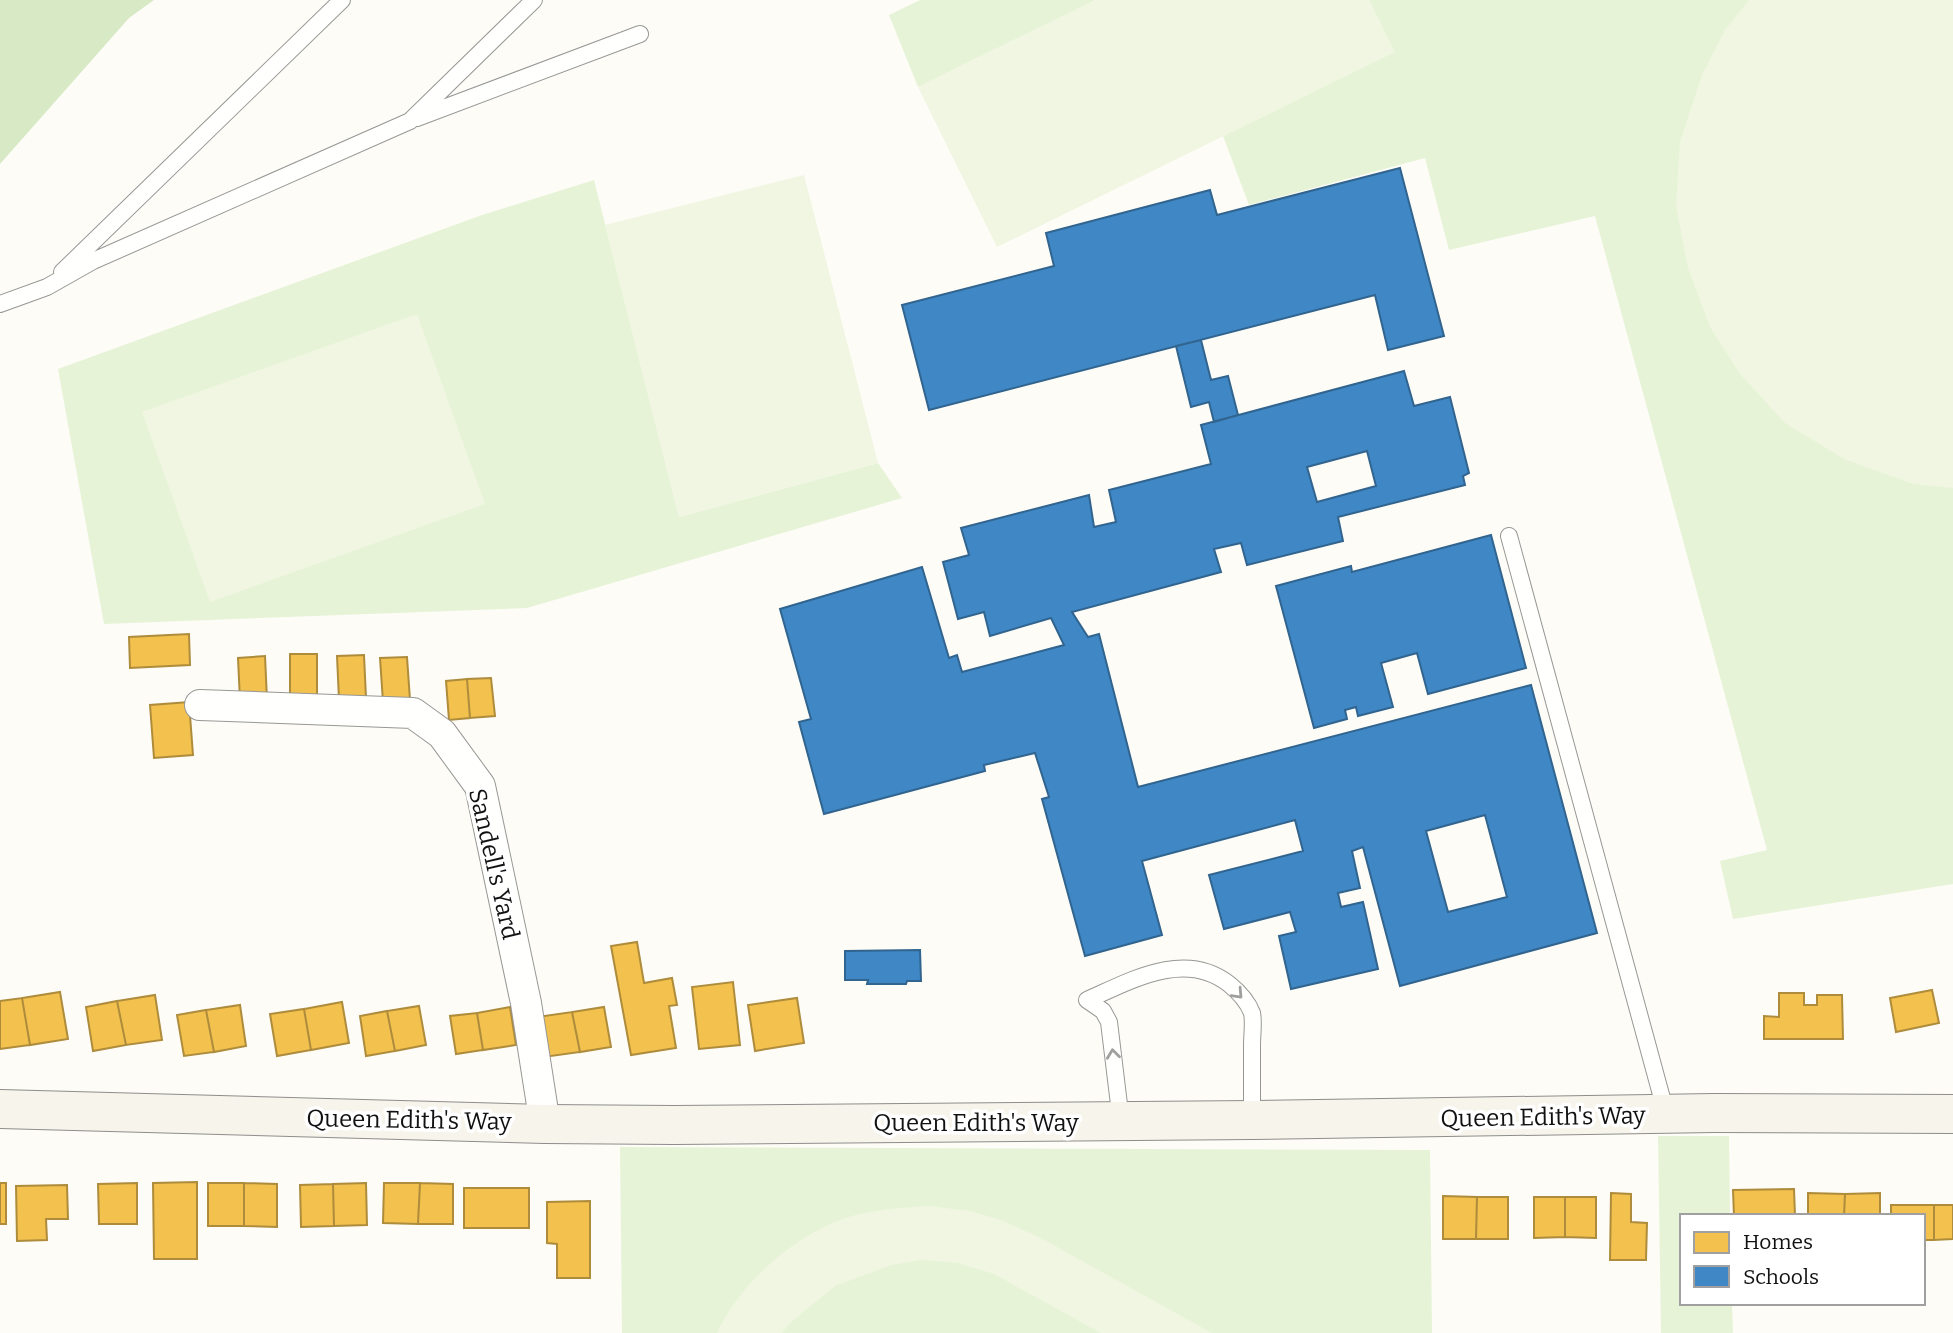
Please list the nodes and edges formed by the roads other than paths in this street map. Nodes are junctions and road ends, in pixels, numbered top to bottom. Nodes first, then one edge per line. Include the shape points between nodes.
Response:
1 (342, 0) edge
2 (534, 0) edge
3 (640, 34) dead end
4 (410, 121) junction
5 (47, 287) junction
6 (0, 304) edge
7 (1510, 536) dead end
8 (200, 705) dead end
9 (0, 1109) edge
10 (1953, 1114) edge
11 (1666, 1115) junction
12 (1121, 1121) junction
13 (1252, 1121) junction
14 (545, 1124) junction

1 - 5 lane
2 - 4 lane
3 - 4 lane
4 - 5 lane via 93,261
5 - 6 lane
7 - 11 lane
8 - 14 street, Sandell's Yard via 413,713 442,734 480,786 526,1003
9 - 14 street, Queen Edith's Way
10 - 11 street, Queen Edith's Way
11 - 13 street, Queen Edith's Way
12 - 13 street, Queen Edith's Way
12 -> 13 lane via 1109,1021 1087,1000 1149,973 1170,969 1224,980 1241,994 1252,1014
12 - 14 street, Queen Edith's Way

